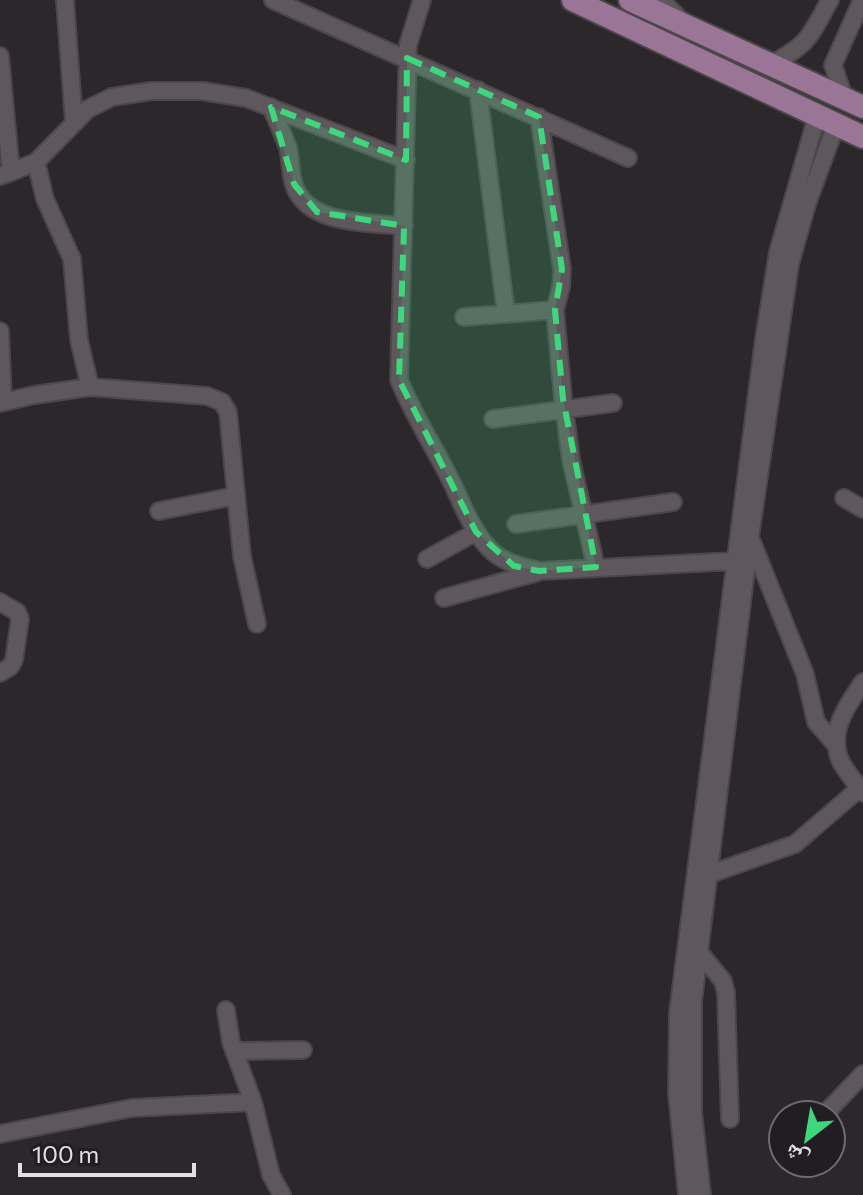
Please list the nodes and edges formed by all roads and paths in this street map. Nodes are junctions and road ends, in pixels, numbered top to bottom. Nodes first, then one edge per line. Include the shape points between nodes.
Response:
1 (65, 0) edge
2 (273, 0) edge
3 (422, 0) edge
4 (573, 0) edge
5 (630, 0) edge
6 (661, 0) edge
7 (830, 0) edge
8 (862, 0) edge
9 (689, 28) junction
10 (0, 56) edge
11 (407, 58) junction
12 (770, 65) junction
13 (478, 90) junction
14 (854, 103) edge
15 (271, 107) junction
16 (539, 117) junction
17 (826, 121) junction
18 (74, 122) junction
19 (863, 137) edge
20 (628, 158) dead end
21 (406, 160) junction
22 (36, 162) junction
23 (5, 174) edge
24 (809, 175) junction
25 (404, 226) junction
26 (555, 310) junction
27 (506, 314) junction
28 (464, 317) dead end
29 (0, 331) edge
30 (90, 387) junction
31 (2, 402) edge
32 (613, 403) dead end
33 (564, 410) junction
34 (493, 419) dead end
35 (235, 496) junction
36 (844, 498) dead end
37 (673, 502) dead end
38 (863, 509) edge
39 (159, 511) dead end
40 (583, 513) junction
41 (516, 524) dead end
42 (476, 532) junction
43 (750, 537) junction
44 (427, 559) dead end
45 (735, 561) junction
46 (596, 567) junction
47 (539, 571) junction
48 (444, 598) dead end
49 (0, 602) edge
50 (257, 624) dead end
51 (0, 673) edge
52 (863, 682) edge
53 (836, 745) junction
54 (861, 790) edge
55 (710, 874) junction
56 (699, 952) junction
57 (226, 1010) dead end
58 (303, 1050) dead end
59 (234, 1051) junction
60 (863, 1074) edge
61 (839, 1099) edge
62 (253, 1102) junction
63 (730, 1119) dead end
64 (0, 1134) edge
65 (282, 1195) edge
66 (687, 1195) edge
67 (702, 1195) edge

1 - 18 street
2 - 11 street
3 - 11 street
4 - 17 main road
5 - 9 main road
6 - 9 street
7 - 12 street via 800,49
8 - 14 street via 833,65
9 - 12 main road
10 - 23 street
11 - 13 street
11 - 21 street
12 - 14 main road
13 - 16 street
13 - 27 street
15 - 18 street via 202,91 151,91 112,97
15 - 21 street
15 - 25 street via 303,200 317,212 340,219
16 - 20 street
16 - 26 street via 562,269
17 - 19 main road
17 - 24 street
18 - 22 street
21 - 25 street
22 - 23 street
22 - 30 street via 45,199 72,259 79,340
24 - 43 street via 790,264
24 - 45 street via 778,252
25 - 42 street via 399,380
26 - 27 street
26 - 33 street
27 - 28 street
29 - 31 street
30 - 31 street
30 - 35 street via 207,396 222,402 228,412
32 - 33 street
33 - 34 street
33 - 40 street
35 - 39 street
35 - 50 street
36 - 38 street
37 - 40 street
40 - 41 street
40 - 46 street
42 - 44 street
42 - 47 street via 514,566
43 - 53 street via 805,674 816,722
43 - 55 street
45 - 46 street
45 - 66 street via 678,1013 677,1093
46 - 47 street
47 - 48 street
49 - 51 street via 20,619 14,660
52 - 53 street via 837,727
53 - 54 street
54 - 55 street via 795,844
55 - 56 street
56 - 63 street via 723,981 726,993
56 - 67 street via 693,1096
57 - 59 street
58 - 59 street
59 - 62 street
60 - 61 street
62 - 64 street via 132,1108
62 - 65 street via 271,1175

